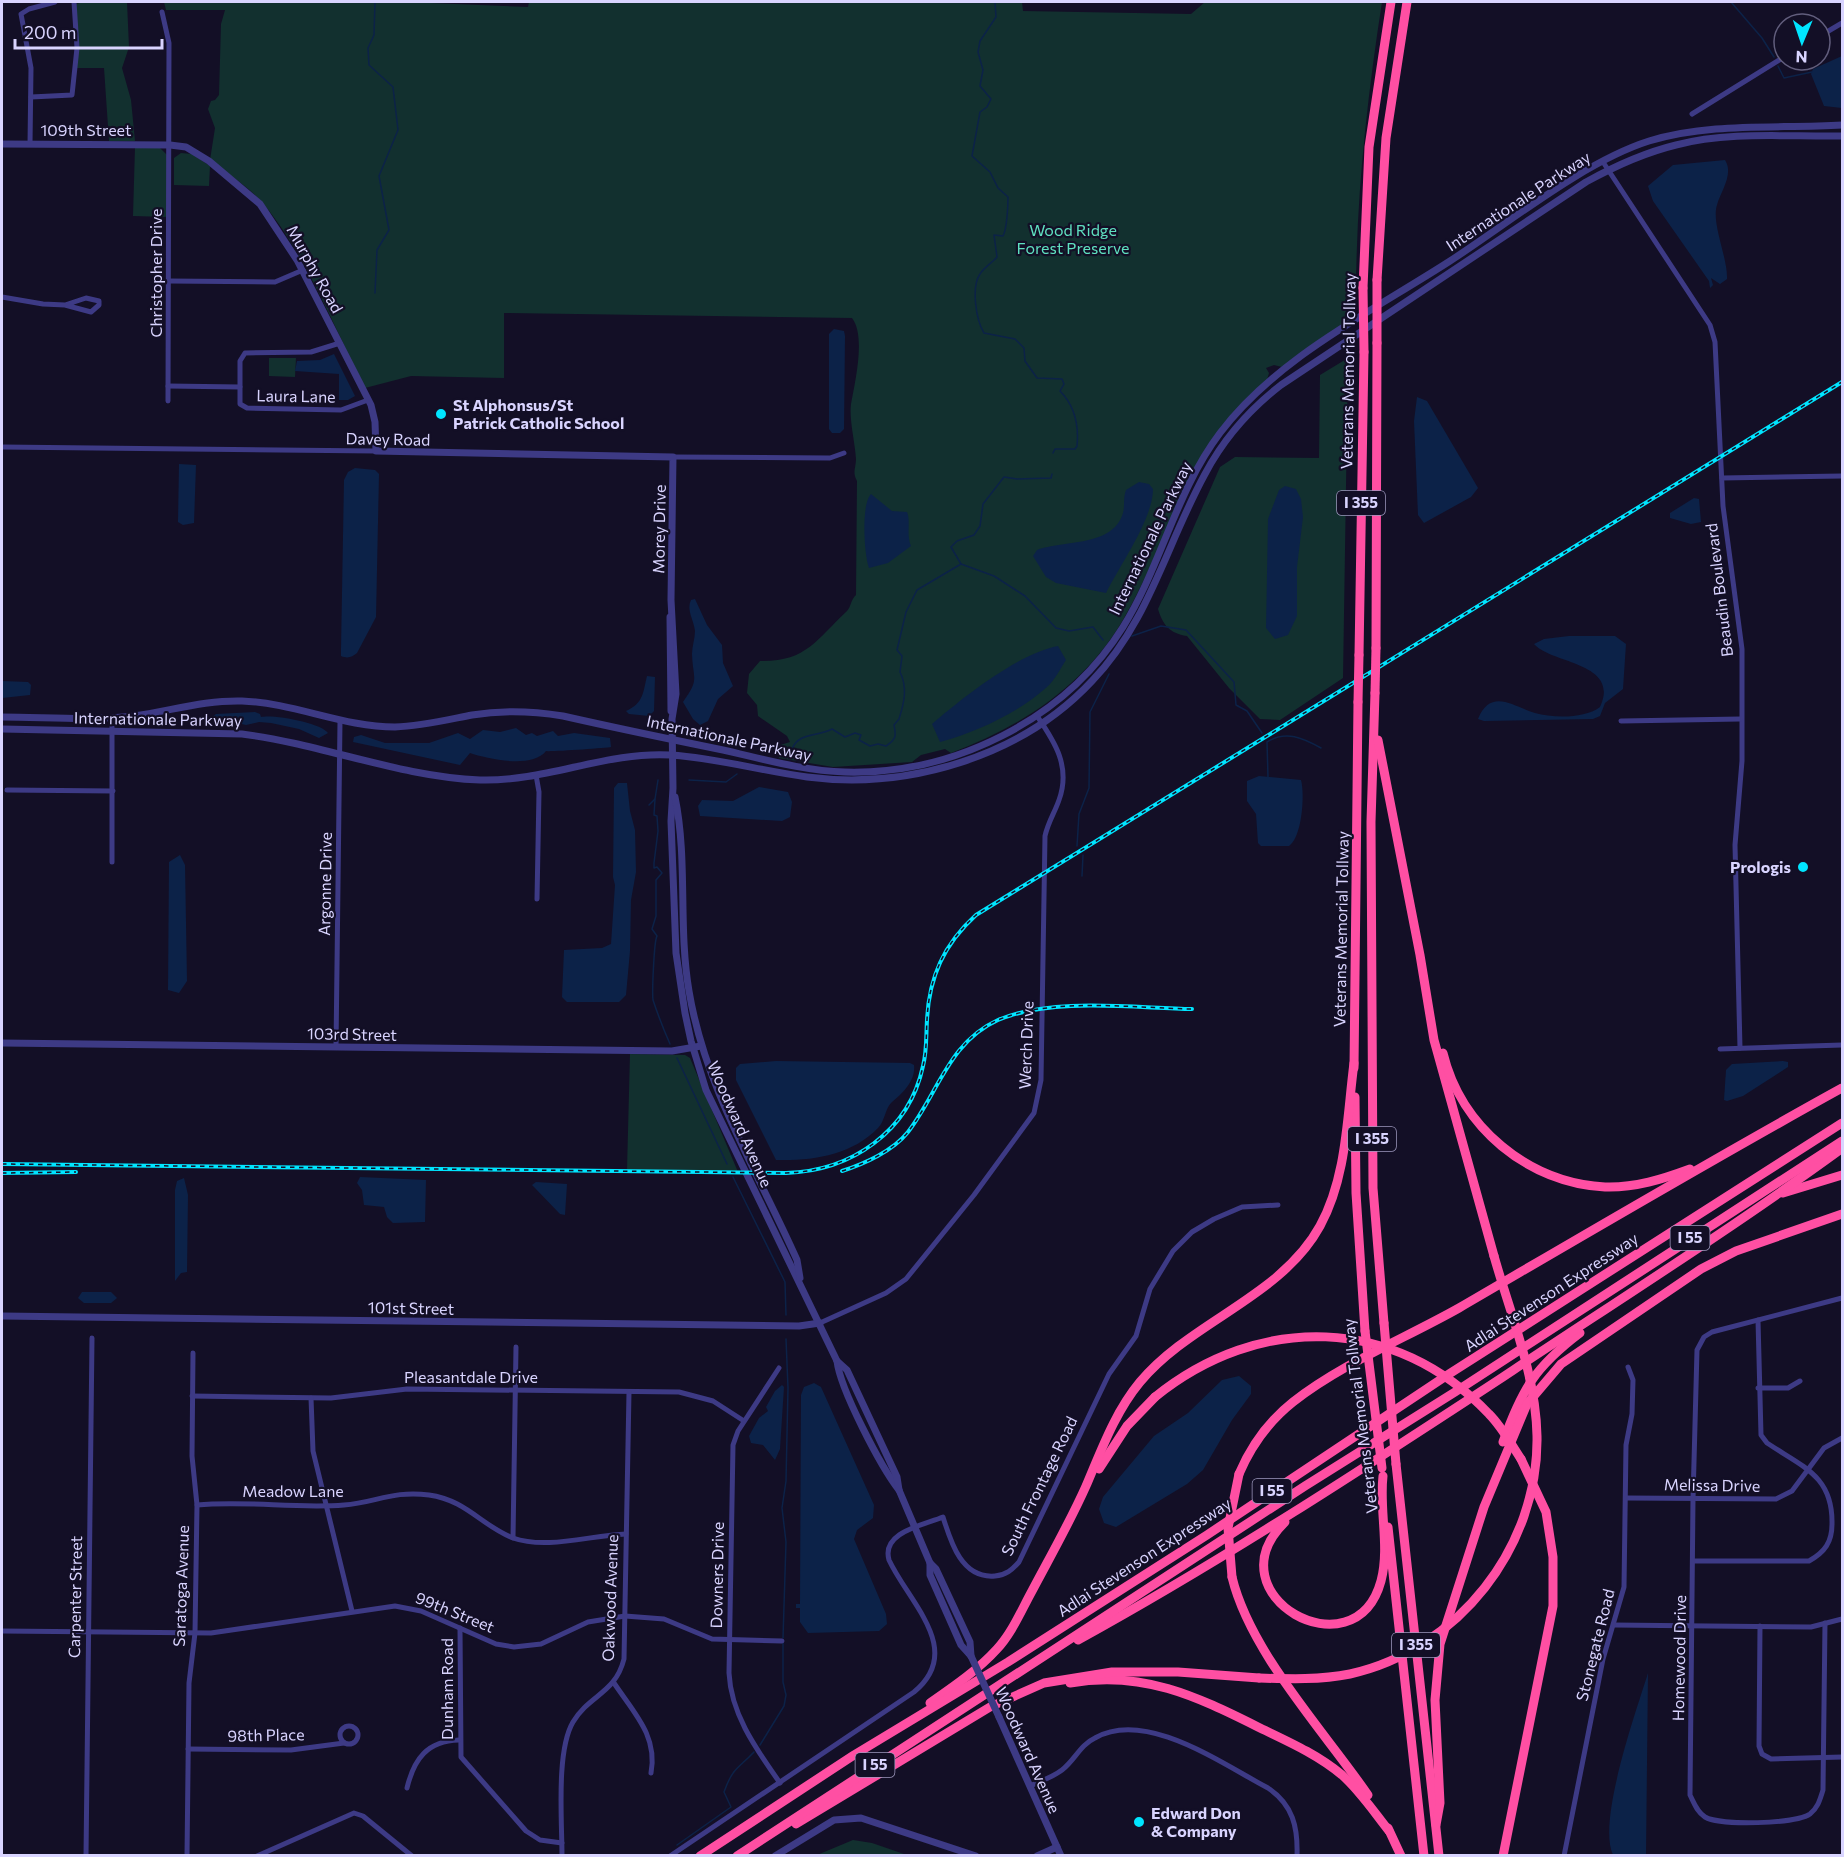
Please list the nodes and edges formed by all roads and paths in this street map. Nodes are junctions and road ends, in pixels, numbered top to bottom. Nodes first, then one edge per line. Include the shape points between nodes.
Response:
1 (55, 2) edge
2 (74, 2) edge
3 (1391, 2) edge
4 (1407, 2) edge
5 (162, 12) dead end
6 (1772, 64) edge
7 (31, 97) junction
8 (1692, 114) dead end
9 (1842, 125) edge
10 (1842, 136) edge
11 (2, 144) edge
12 (30, 144) junction
13 (170, 145) junction
14 (1603, 162) junction
15 (1607, 171) junction
16 (303, 270) junction
17 (169, 281) junction
18 (2, 297) edge
19 (65, 305) junction
20 (340, 343) junction
21 (168, 386) junction
22 (240, 387) junction
23 (368, 400) junction
24 (168, 401) dead end
25 (2, 447) edge
26 (376, 452) junction
27 (844, 453) dead end
28 (673, 457) junction
29 (1842, 476) edge
30 (1722, 478) junction
31 (1107, 648) junction
32 (1114, 656) junction
33 (2, 717) edge
34 (112, 718) junction
35 (1740, 719) junction
36 (1039, 720) junction
37 (340, 721) junction
38 (1621, 721) dead end
39 (1375, 722) junction
40 (2, 729) edge
41 (112, 731) junction
42 (671, 741) junction
43 (339, 753) junction
44 (672, 755) junction
45 (536, 775) junction
46 (7, 790) dead end
47 (113, 791) junction
48 (112, 862) dead end
49 (537, 899) dead end
50 (1420, 955) junction
51 (2, 1043) edge
52 (1842, 1046) edge
53 (336, 1047) junction
54 (697, 1047) junction
55 (1740, 1048) junction
56 (1720, 1049) dead end
57 (1354, 1063) junction
58 (1842, 1088) edge
59 (1842, 1116) edge
60 (1842, 1123) edge
61 (1842, 1141) edge
62 (1842, 1148) edge
63 (1723, 1156) junction
64 (1842, 1175) edge
65 (1772, 1197) junction
66 (1278, 1205) dead end
67 (1842, 1214) edge
68 (1687, 1222) junction
69 (1842, 1298) edge
70 (1618, 1300) junction
71 (2, 1316) edge
72 (1758, 1320) junction
73 (820, 1323) junction
74 (92, 1338) dead end
75 (516, 1347) dead end
76 (193, 1353) dead end
77 (1628, 1367) dead end
78 (779, 1368) dead end
79 (1800, 1381) dead end
80 (1758, 1388) junction
81 (515, 1390) junction
82 (629, 1392) junction
83 (192, 1396) junction
84 (311, 1398) junction
85 (744, 1421) junction
86 (1842, 1438) edge
87 (1807, 1470) junction
88 (1382, 1472) junction
89 (1348, 1476) junction
90 (1627, 1498) junction
91 (1080, 1499) junction
92 (1693, 1499) junction
93 (197, 1505) junction
94 (326, 1505) junction
95 (1484, 1507) junction
96 (915, 1528) junction
97 (626, 1534) junction
98 (513, 1538) junction
99 (1693, 1561) junction
100 (352, 1611) junction
101 (625, 1616) junction
102 (1842, 1619) edge
103 (1825, 1623) junction
104 (1614, 1625) junction
105 (1692, 1626) junction
106 (1760, 1626) junction
107 (460, 1628) junction
108 (2, 1631) edge
109 (88, 1633) junction
110 (195, 1633) junction
111 (729, 1640) junction
112 (782, 1641) dead end
113 (1013, 1676) junction
114 (614, 1683) junction
115 (990, 1707) junction
116 (459, 1740) junction
117 (344, 1743) dead end
118 (188, 1749) junction
119 (854, 1755) junction
120 (1842, 1757) edge
121 (1824, 1758) junction
122 (651, 1773) dead end
123 (780, 1783) junction
124 (1030, 1786) junction
125 (406, 1788) dead end
126 (1436, 1825) junction
127 (1389, 1831) junction
128 (562, 1843) junction
129 (1057, 1847) junction
130 (86, 1856) edge
131 (187, 1856) edge
132 (257, 1856) edge
133 (412, 1856) edge
134 (562, 1856) edge
135 (670, 1856) edge
136 (700, 1856) edge
137 (737, 1856) edge
138 (742, 1856) edge
139 (775, 1856) edge
140 (976, 1856) edge
141 (1037, 1856) edge
142 (1061, 1856) edge
143 (1297, 1856) edge
144 (1401, 1856) edge
145 (1424, 1856) edge
146 (1439, 1856) edge
147 (1503, 1856) edge
148 (1564, 1856) edge

1 - 7 street via 21,14 30,52
2 - 7 street via 77,48 72,95
3 - 57 highway, Veterans Memorial Tollway / I 355, bridge via 1370,147 1363,288
4 - 39 highway, Veterans Memorial Tollway / I 355, bridge via 1386,138 1377,280
5 - 13 street, Christopher Drive via 169,43
6 - 8 street
7 - 12 street
9 - 14 street, Internationale Parkway via 1685,132 1646,142
10 - 15 street, Internationale Parkway via 1707,139 1647,153
11 - 12 street, 109th Street
12 - 13 street, 109th Street
13 - 16 street, Murphy Road via 186,147 209,161 260,204
13 - 17 street, Christopher Drive
14 - 15 street, Beaudin Boulevard
14 - 31 street, Internationale Parkway via 1323,343 1244,405 1192,477 1134,608
15 - 30 street, Beaudin Boulevard via 1710,325 1715,342
15 - 32 street, Internationale Parkway via 1321,357 1259,403 1205,474 1139,618
16 - 17 street via 275,282
16 - 20 street, Murphy Road
17 - 21 street, Christopher Drive
18 - 19 street
19 - 19 street via 91,312 99,301 86,298
20 - 22 street via 311,352 245,352 240,357
20 - 23 street, Murphy Road
21 - 22 street
21 - 24 street, Christopher Drive
22 - 23 street, Laura Lane via 240,404 247,408 341,410
23 - 26 street, Murphy Road via 375,422
25 - 26 street, Davey Road
26 - 28 street, Davey Road
27 - 28 street, Davey Road via 830,459
28 - 42 street, Morey Drive via 676,694
29 - 30 street
30 - 35 street, Beaudin Boulevard via 1742,649
31 - 32 street
31 - 36 street, Internationale Parkway
32 - 36 street, Internationale Parkway via 1080,693
33 - 34 street, Internationale Parkway
34 - 37 street, Internationale Parkway via 236,701 285,706
34 - 41 street
35 - 38 street
35 - 55 street, Beaudin Boulevard via 1735,845
36 - 42 street, Internationale Parkway via 946,759 861,772 816,770
36 - 44 street, Internationale Parkway via 979,755 925,773 888,778 807,777
36 - 73 street, Werch Drive via 1058,749 1064,776 1045,836 1041,1080 1037,1106 979,1188 906,1279 886,1293
37 - 42 street, Internationale Parkway via 409,726 484,714 535,712
37 - 43 street, Argonne Drive
39 - 50 highway
39 - 126 highway, Veterans Memorial Tollway / I 355, bridge via 1371,822 1372,1188 1396,1464
40 - 41 street, Internationale Parkway
41 - 43 street, Internationale Parkway via 242,734
41 - 47 street
42 - 44 street, Woodward Avenue
43 - 45 street, Internationale Parkway via 456,778
43 - 53 street, Argonne Drive
44 - 45 street, Internationale Parkway via 615,757
44 - 54 street, Woodward Avenue via 670,821 676,953
45 - 49 street
46 - 47 street
47 - 48 street
50 - 63 highway via 1456,1090 1490,1136 1529,1167 1577,1182 1622,1186 1656,1181
50 - 115 highway, bridge via 1439,1063 1531,1387 1537,1437 1535,1470 1525,1512 1505,1559 1488,1586 1443,1630 1406,1653 1373,1667 1341,1676 1302,1679 1178,1672 1088,1674 1044,1683
51 - 53 street, 103rd Street
52 - 55 street
53 - 54 street, 103rd Street via 672,1051
54 - 73 street, Woodward Avenue via 718,1115
55 - 56 street
57 - 88 highway, Veterans Memorial Tollway / I 355, bridge via 1356,1194 1365,1331
57 - 91 highway via 1342,1161 1320,1226 1280,1273 1147,1374 1124,1406
58 - 63 highway
59 - 68 highway
60 - 68 highway, Adlai Stevenson Expressway / I 55
61 - 113 highway, Adlai Stevenson Expressway / I 55
62 - 65 highway
63 - 127 highway, bridge via 1437,1320 1333,1374 1275,1419 1239,1474 1228,1528 1232,1577 1241,1608
64 - 65 highway
65 - 70 highway
66 - 96 street, South Frontage Road via 1242,1207 1214,1219 1192,1232 1173,1251 1150,1289 1136,1336 1109,1374 1013,1570 987,1577 966,1567 959,1559 943,1517
67 - 95 highway via 1714,1262 1561,1364 1527,1404
68 - 119 highway, Adlai Stevenson Expressway / I 55 via 1207,1535
69 - 72 street, Homewood Drive
70 - 89 highway
70 - 95 highway via 1552,1354 1527,1386 1501,1449
71 - 73 street, 101st Street via 790,1326
72 - 80 street
72 - 92 street, Homewood Drive via 1713,1332 1704,1337 1697,1350
73 - 96 street, Woodward Avenue via 897,1476 899,1491
74 - 109 street, Carpenter Street
75 - 81 street
76 - 83 street, Saratoga Avenue
77 - 90 street, Stonegate Road via 1633,1380 1626,1444
78 - 85 street, Downers Drive
79 - 80 street via 1788,1388
80 - 87 street via 1761,1435
81 - 82 street, Pleasantdale Drive
81 - 84 street, Pleasantdale Drive via 407,1389
81 - 98 street
82 - 85 street, Pleasantdale Drive via 694,1394
82 - 97 street, Oakwood Avenue
83 - 84 street, Pleasantdale Drive
83 - 93 street, Saratoga Avenue
84 - 94 street via 312,1444
85 - 111 street, Downers Drive via 732,1451
86 - 87 street, Melissa Drive via 1824,1448
87 - 92 street, Melissa Drive via 1792,1491 1776,1499
87 - 99 street via 1819,1477 1832,1504 1830,1540 1820,1555 1796,1562
88 - 89 highway via 1383,1558 1378,1589 1351,1618 1330,1624 1312,1623 1290,1613 1275,1598 1266,1576 1267,1550 1286,1521
88 - 145 highway, Veterans Memorial Tollway / I 355
89 - 113 highway via 1232,1550
90 - 92 street, Melissa Drive
90 - 104 street, Stonegate Road via 1624,1587
91 - 119 highway via 1010,1633 998,1648 951,1688
91 - 147 highway, bridge via 1127,1426 1155,1397 1196,1368 1254,1344 1317,1336 1353,1338 1417,1361 1450,1380 1489,1414 1521,1459 1546,1512 1553,1557 1552,1606
92 - 99 street, Homewood Drive
93 - 94 street, Meadow Lane
93 - 110 street, Saratoga Avenue
94 - 98 street, Meadow Lane via 354,1504 392,1494 432,1495 463,1505
94 - 100 street
95 - 126 highway via 1457,1586 1437,1666 1440,1803
96 - 123 street, South Frontage Road via 892,1540 887,1555 934,1640 936,1658 932,1672 914,1692
96 - 124 street, Woodward Avenue, bridge via 930,1563 930,1575
97 - 98 street, Meadow Lane via 549,1542
97 - 101 street, Oakwood Avenue
99 - 105 street, Homewood Drive
100 - 107 street, 99th Street via 405,1606
100 - 110 street, 99th Street via 231,1631
101 - 107 street, 99th Street via 596,1620 546,1642 521,1647 496,1644
101 - 111 street, 99th Street via 657,1618 704,1636
101 - 114 street, Oakwood Avenue via 624,1659
102 - 103 street
103 - 106 street via 1811,1627
103 - 121 street, Homewood Drive
104 - 105 street
104 - 148 street, Stonegate Road via 1603,1659
105 - 106 street
105 - 121 street, Homewood Drive via 1690,1794 1697,1810 1720,1822 1802,1818 1818,1806
106 - 121 street via 1760,1750 1771,1759
107 - 116 street, Dunham Road
108 - 109 street, 99th Street
109 - 110 street, 99th Street
109 - 130 street, Carpenter Street
110 - 118 street, Saratoga Avenue
111 - 112 street, 99th Street
111 - 123 street, Downers Drive via 729,1682 735,1707
113 - 137 highway, Adlai Stevenson Expressway / I 55
114 - 122 street via 651,1742
114 - 128 street, Oakwood Avenue via 587,1705 567,1737 563,1755
115 - 127 highway via 1046,1688 1089,1680 1135,1681 1183,1691 1322,1760 1355,1787
115 - 138 highway
116 - 125 street via 424,1750
116 - 128 street, Dunham Road via 467,1767 526,1831 540,1840
117 - 118 street, 98th Place via 291,1750
118 - 131 street, Saratoga Avenue
119 - 136 highway, Adlai Stevenson Expressway / I 55
120 - 121 street
123 - 135 street, South Frontage Road
124 - 129 street, Woodward Avenue
124 - 143 street via 1062,1770 1083,1746 1099,1735 1120,1730 1154,1732 1274,1792 1295,1821
126 - 146 highway, Veterans Memorial Tollway / I 355
127 - 144 highway
128 - 134 street, Oakwood Avenue
129 - 141 street
129 - 142 street, Woodward Avenue
132 - 133 street via 354,1813
139 - 140 street via 834,1820 861,1818

